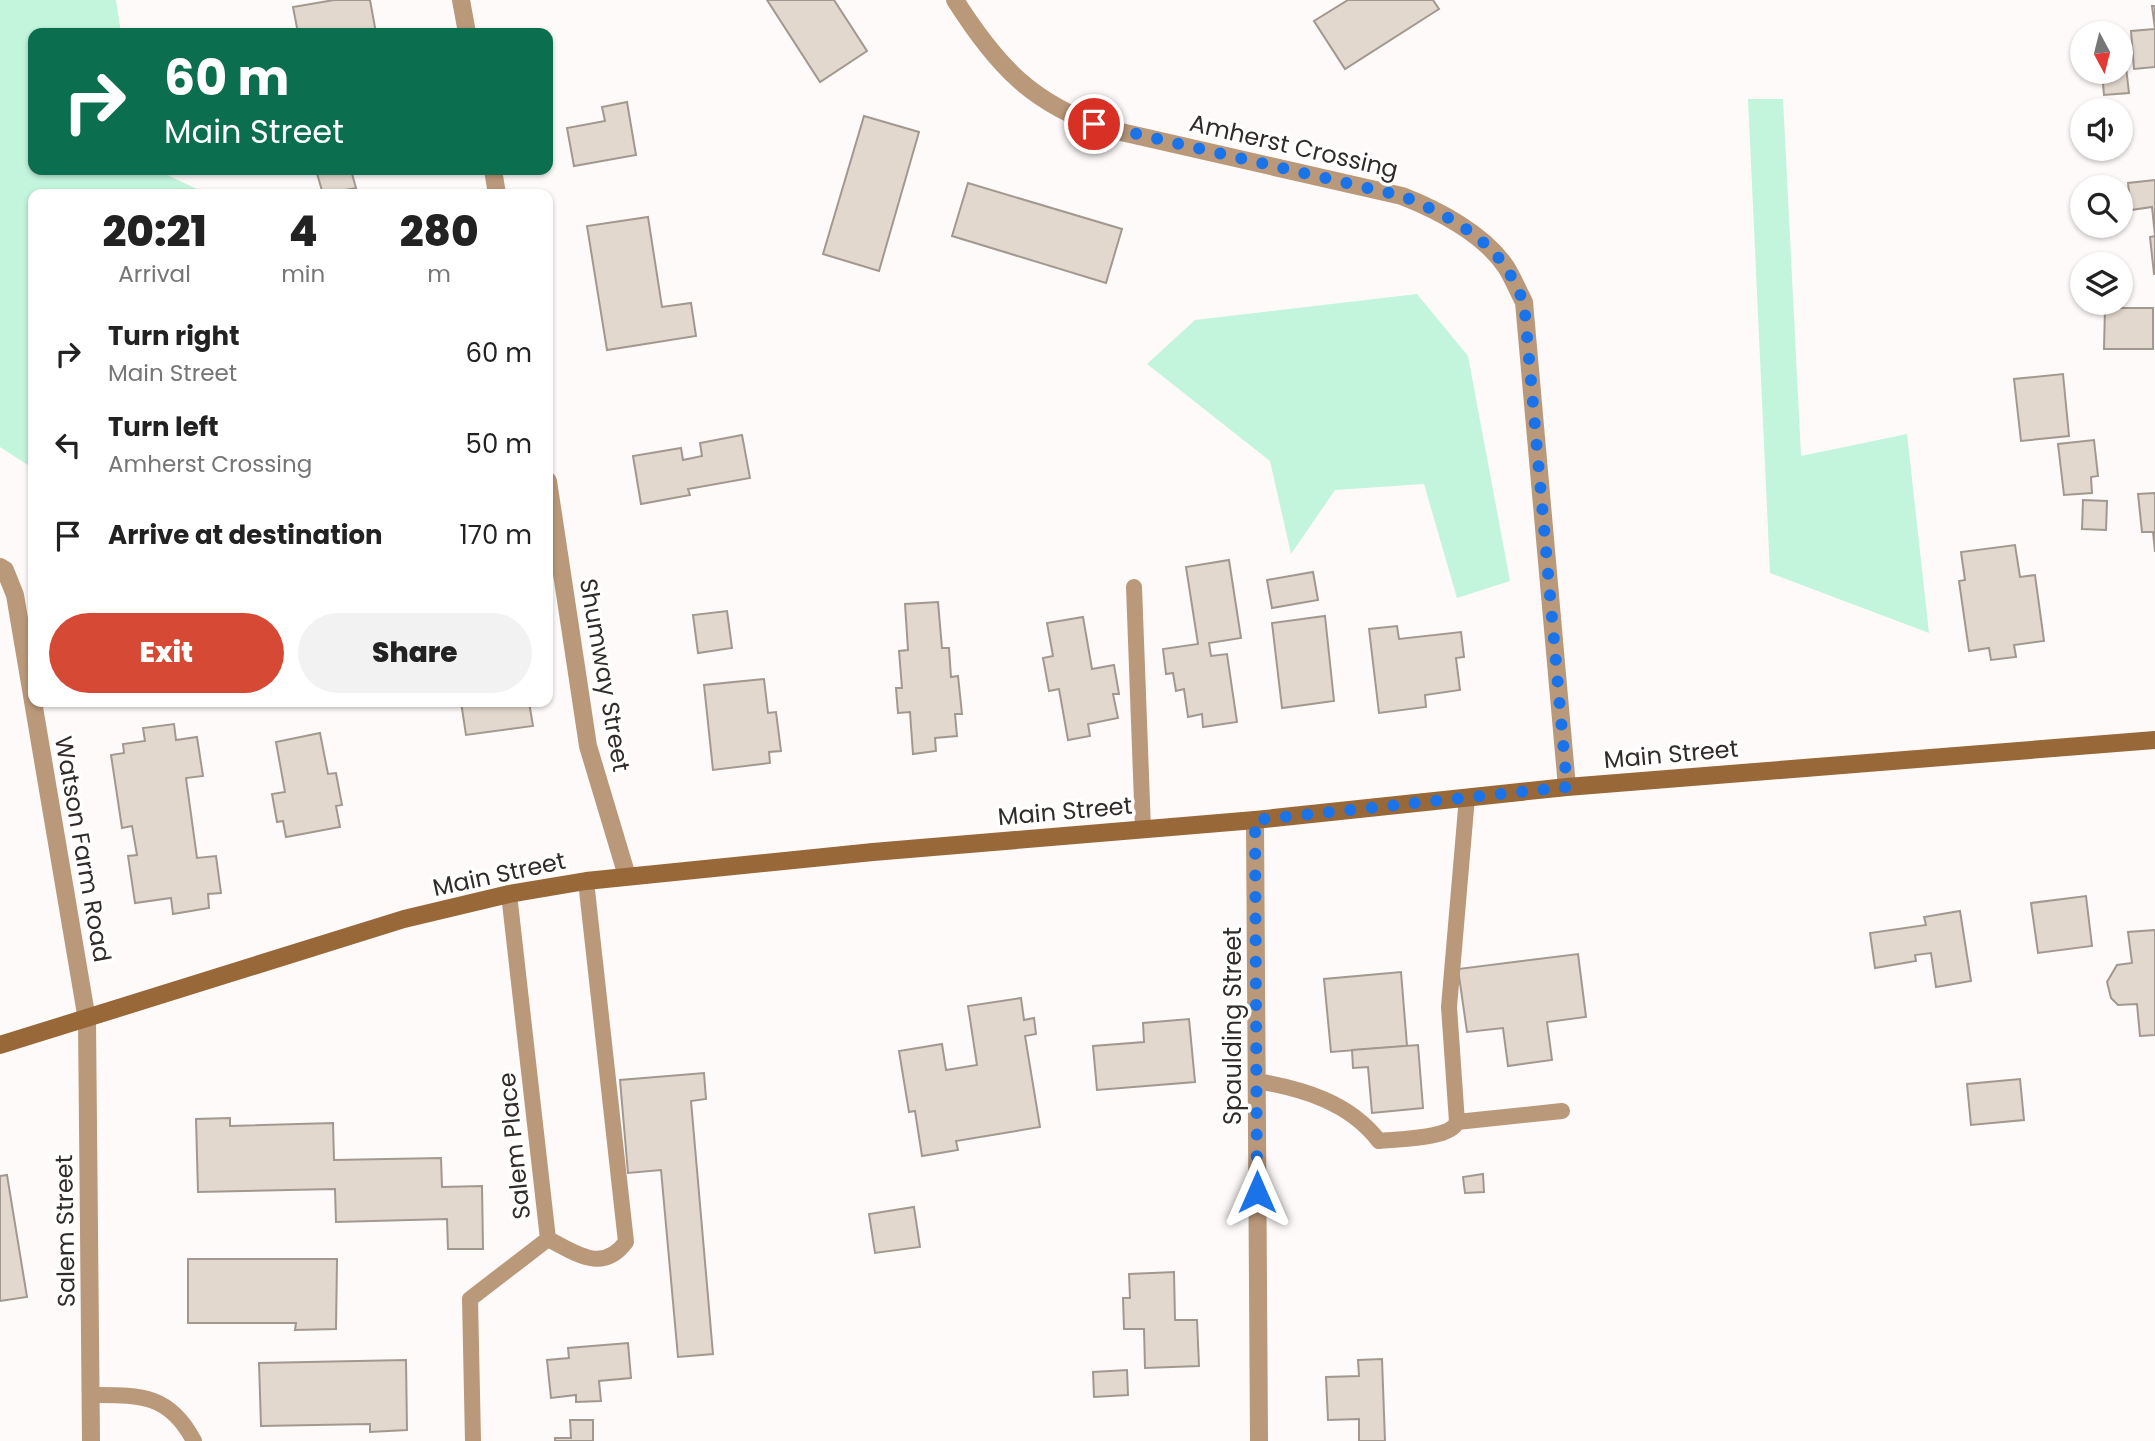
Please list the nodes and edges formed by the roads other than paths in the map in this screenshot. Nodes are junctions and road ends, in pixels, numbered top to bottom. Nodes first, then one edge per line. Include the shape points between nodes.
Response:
1 (461, 0) edge
2 (955, 0) edge
3 (466, 28) edge
4 (553, 514) edge
5 (0, 567) edge
6 (1134, 587) dead end
7 (28, 673) edge
8 (34, 707) edge
9 (2155, 740) edge
10 (1567, 787) junction
11 (1467, 797) junction
12 (1255, 820) junction
13 (1143, 829) junction
14 (626, 876) junction
15 (586, 881) junction
16 (509, 894) junction
17 (87, 1020) junction
18 (0, 1045) edge
19 (1257, 1081) junction
20 (1562, 1111) dead end
21 (1457, 1122) junction
22 (548, 1239) junction
23 (91, 1395) junction
24 (91, 1441) edge
25 (194, 1441) edge
26 (473, 1441) edge
27 (1259, 1441) edge

1 - 3 street
2 - 10 street, Amherst Crossing via 1010,75 1052,106 1108,129 1402,196 1431,207 1468,230 1506,266 1524,302
4 - 14 street, Shumway Street via 588,746
5 - 7 street, Watson Farm Road via 15,596
6 - 13 lane
8 - 17 street, Watson Farm Road
9 - 10 main road, Main Street
10 - 11 main road, Main Street
11 - 12 main road, Main Street
11 - 21 lane via 1448,1007
12 - 13 main road, Main Street
12 - 19 street, Spaulding Street
13 - 14 main road, Main Street
14 - 15 main road, Main Street
15 - 16 main road, Main Street
15 - 22 lane via 626,1242 617,1255 596,1260
16 - 17 main road, Main Street via 404,919
16 - 22 lane, Salem Place
17 - 18 main road, Main Street
17 - 23 street, Salem Street
19 - 21 lane via 1288,1086 1350,1112 1379,1141 1445,1133
19 - 27 street, Spaulding Street
20 - 21 lane
22 - 26 lane, Salem Place via 470,1299
23 - 24 street, Salem Street
23 - 25 lane via 137,1395 164,1404 185,1423

